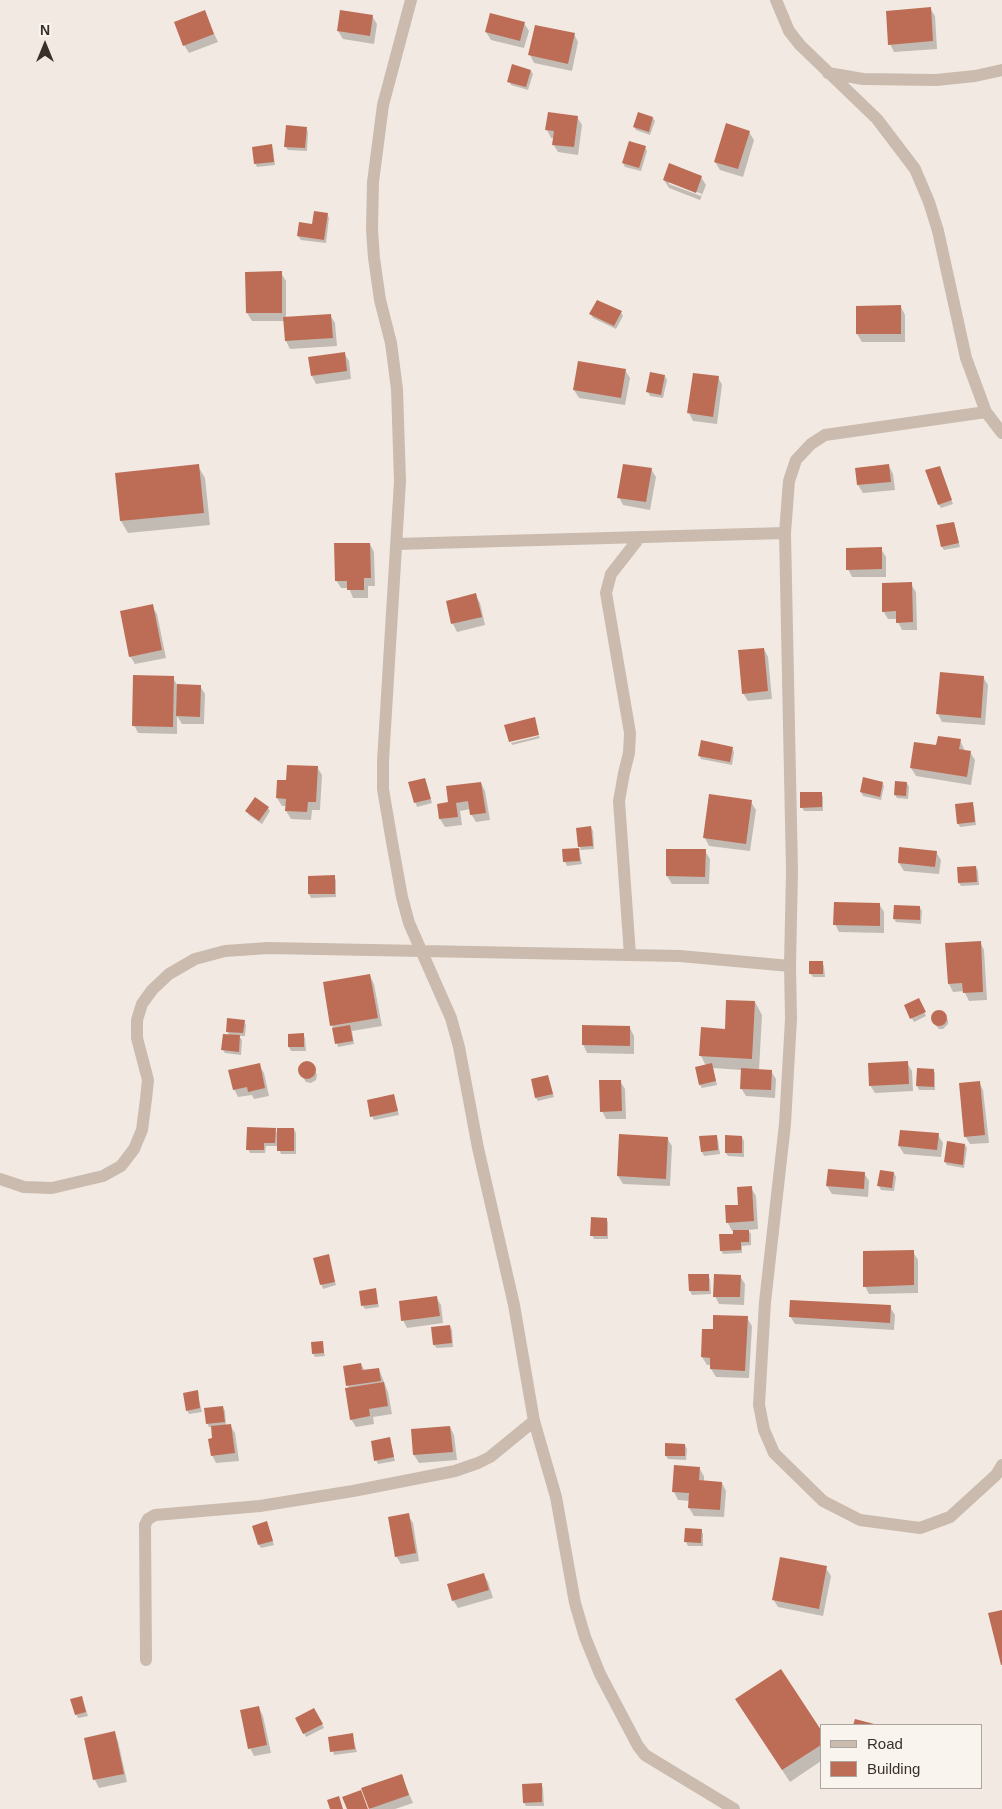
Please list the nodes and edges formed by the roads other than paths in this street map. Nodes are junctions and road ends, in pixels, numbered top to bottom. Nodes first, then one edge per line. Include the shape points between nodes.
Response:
1 (411, 0) edge
2 (776, 0) edge
3 (1002, 70) edge
4 (828, 73) junction
5 (986, 412) junction
6 (1002, 433) edge
7 (784, 533) junction
8 (640, 537) junction
9 (396, 544) junction
10 (421, 950) junction
11 (630, 955) junction
12 (790, 966) junction
13 (0, 1179) edge
14 (534, 1421) junction
15 (1002, 1465) edge
16 (146, 1660) dead end
17 (734, 1809) edge

1 - 9 street via 383,105 373,182 374,258 397,389 400,481
2 - 4 street via 789,31
3 - 4 street via 936,80 863,79
4 - 5 street via 877,119 915,169 938,231 966,358
5 - 6 street
5 - 7 street via 824,435 796,460 789,481
7 - 8 street
7 - 12 street via 792,851
8 - 9 street
8 - 11 street via 611,574 606,593 630,733 619,801
9 - 10 street via 383,789 402,897
10 - 11 street
10 - 13 street via 268,948 225,951 195,959 169,974 142,1004 137,1020 137,1038 148,1080 142,1130 134,1149 121,1166 103,1176 52,1188 24,1187
10 - 14 street via 451,1018 459,1047 514,1305
11 - 12 street
12 - 15 street via 791,1019 784,1124 765,1302 759,1405 764,1430 774,1453 823,1501 860,1520 920,1528 950,1517 996,1475
14 - 16 street via 490,1457 455,1471 260,1506 155,1515 148,1519 145,1525
14 - 17 street via 556,1497 575,1603 600,1674 645,1754

